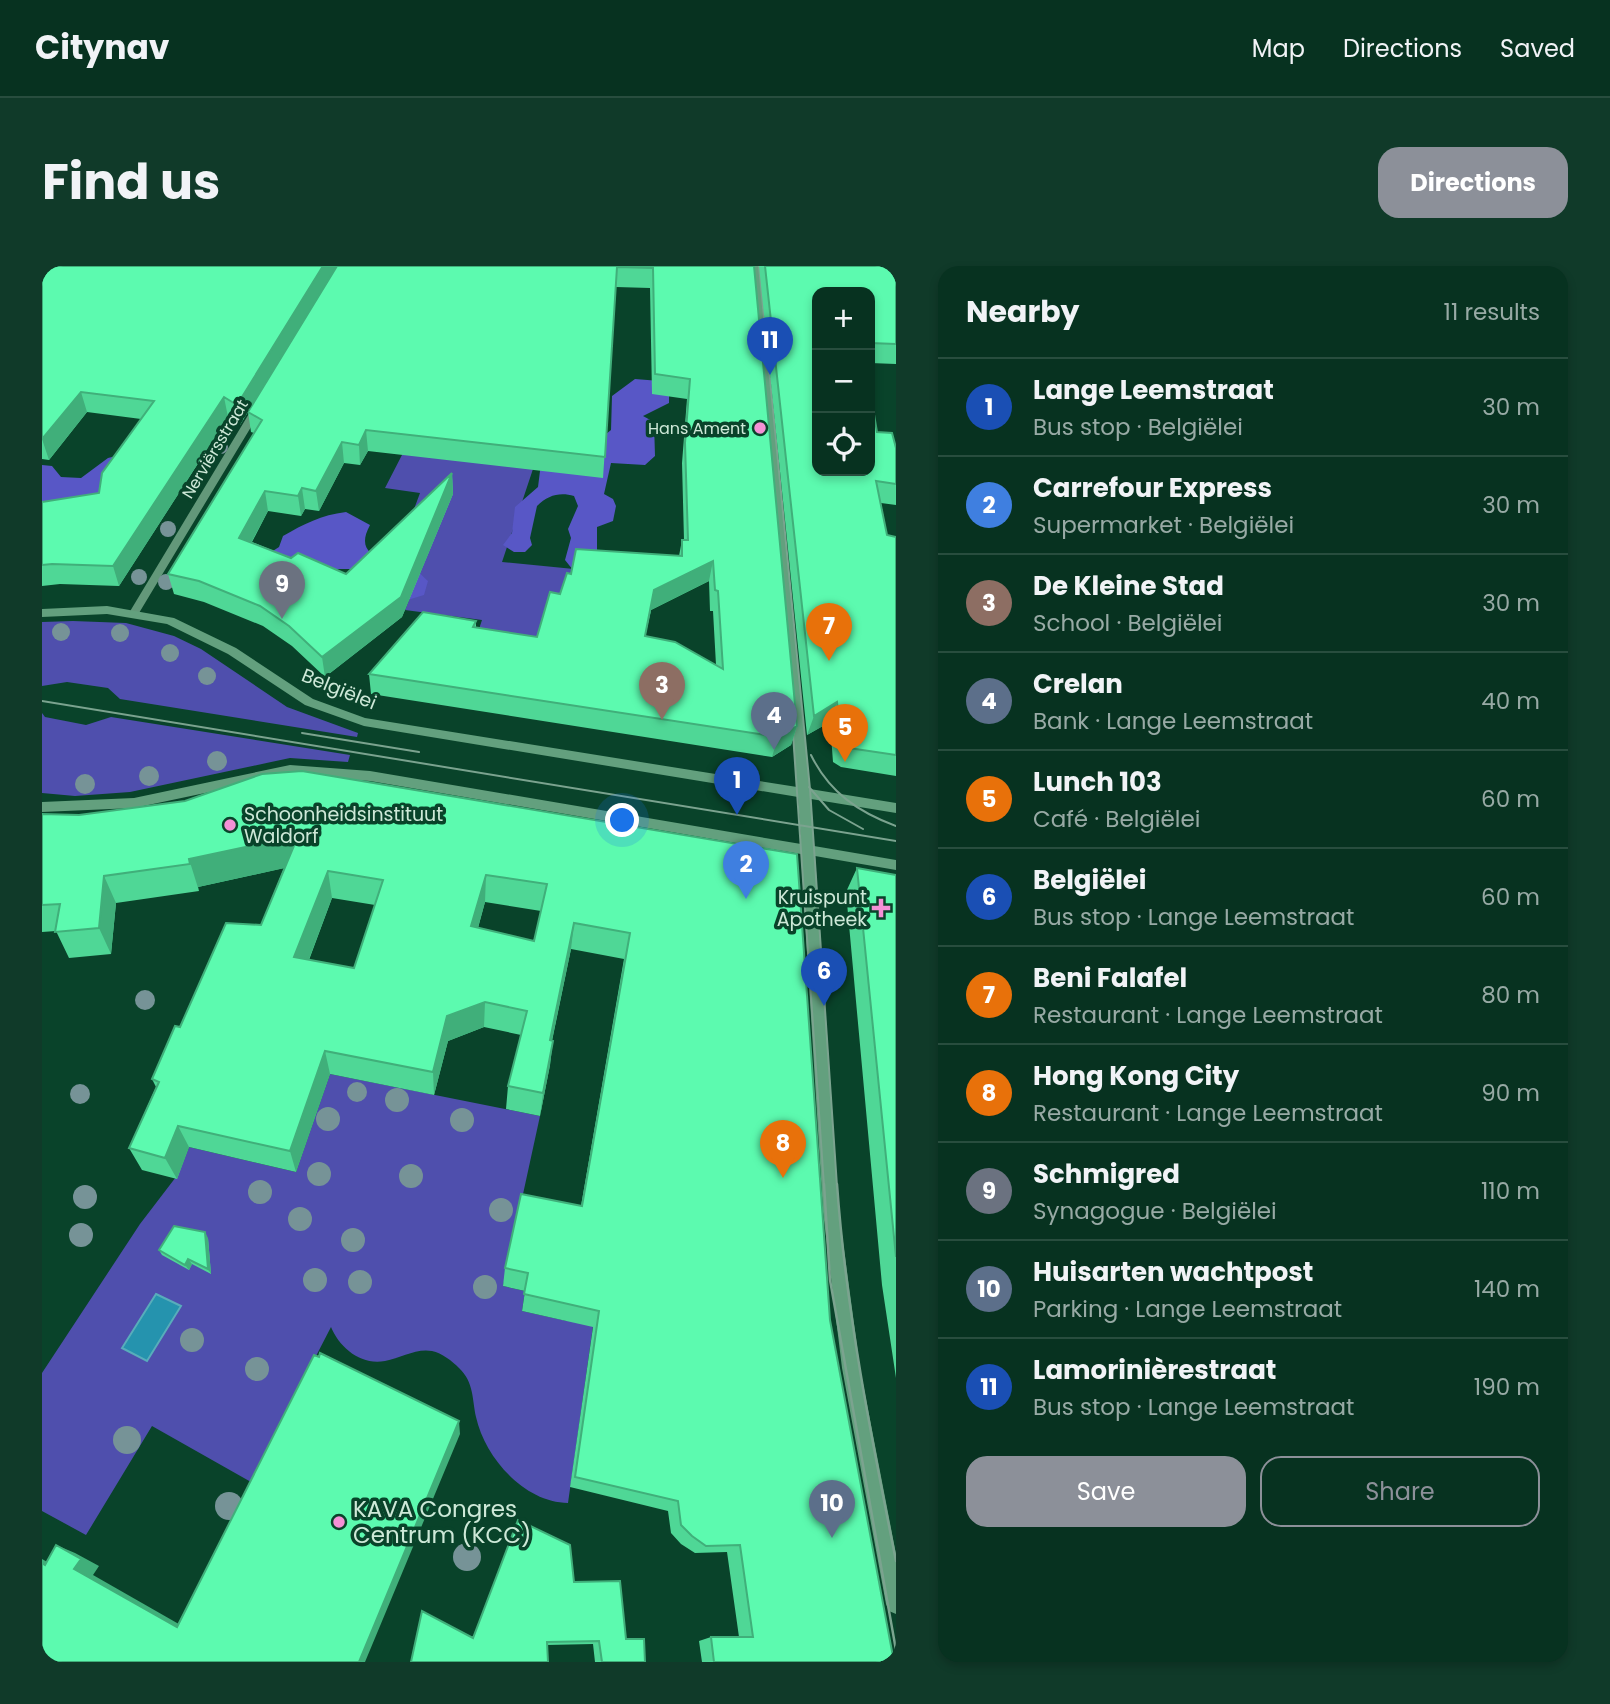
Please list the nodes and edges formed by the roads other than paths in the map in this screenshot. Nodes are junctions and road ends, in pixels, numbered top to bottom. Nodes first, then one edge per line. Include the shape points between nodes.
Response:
1 (755, 266) edge
2 (265, 396) edge
3 (42, 612) edge
4 (134, 613) junction
5 (804, 793) junction
6 (42, 807) edge
7 (896, 808) edge
8 (808, 850) junction
9 (896, 865) edge
10 (896, 1604) edge

1 - 5 street
2 - 4 street, Nerviërsstraat
3 - 4 street, Belgiëlei
4 - 5 street, Belgiëlei via 205,635 309,702 364,722
5 - 7 street, Belgiëlei
5 - 8 street
6 - 8 street via 134,803 265,774 327,771
8 - 9 street
8 - 10 street via 831,1212 851,1368

